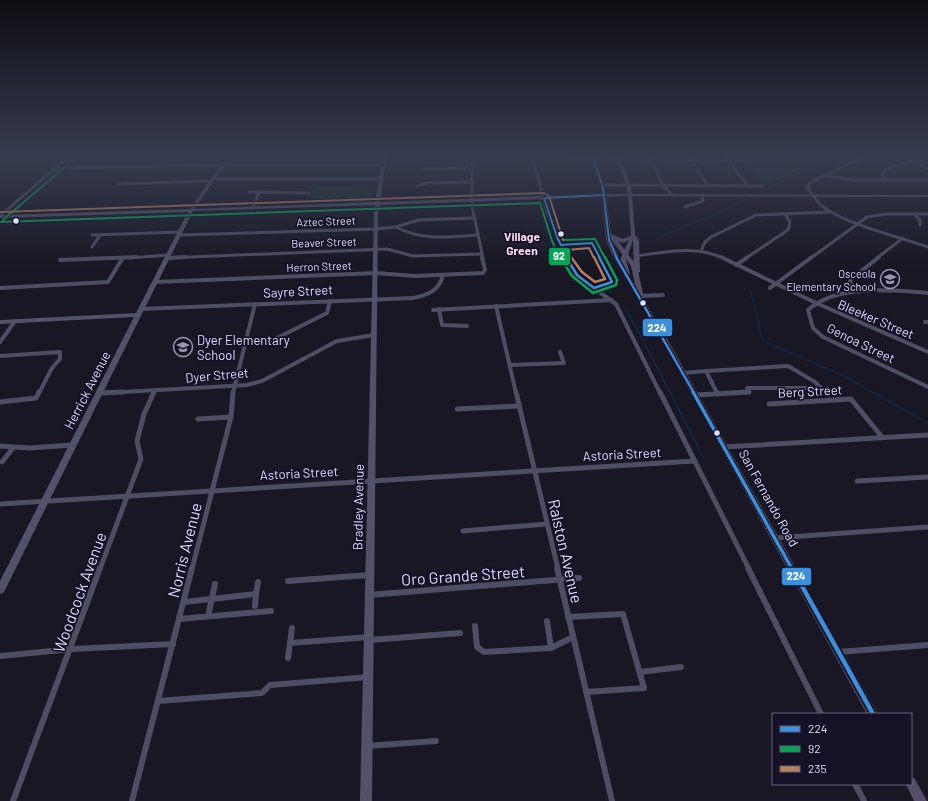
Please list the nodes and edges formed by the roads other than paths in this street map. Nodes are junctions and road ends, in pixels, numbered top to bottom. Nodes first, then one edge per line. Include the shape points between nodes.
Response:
1 (27, 192) edge
2 (203, 192) edge
3 (252, 192) edge
4 (378, 192) edge
5 (472, 192) edge
6 (542, 192) edge
7 (670, 192) edge
8 (811, 192) edge
9 (258, 193) junction
10 (309, 193) dead end
11 (604, 195) junction
12 (630, 195) junction
13 (672, 195) junction
14 (702, 195) junction
15 (814, 196) junction
16 (928, 196) edge
17 (544, 198) junction
18 (472, 200) junction
19 (376, 204) junction
20 (685, 207) dead end
21 (252, 208) junction
22 (190, 210) junction
23 (831, 212) junction
24 (785, 214) junction
25 (914, 214) junction
26 (928, 214) edge
27 (0, 216) edge
28 (473, 218) junction
29 (858, 223) junction
30 (920, 225) dead end
31 (396, 227) junction
32 (376, 229) junction
33 (608, 232) junction
34 (179, 234) junction
35 (92, 235) dead end
36 (100, 235) junction
37 (477, 235) junction
38 (631, 236) junction
39 (612, 237) junction
40 (903, 238) junction
41 (92, 247) dead end
42 (928, 247) edge
43 (376, 249) junction
44 (701, 251) junction
45 (625, 253) junction
46 (481, 254) junction
47 (168, 256) junction
48 (636, 256) junction
49 (122, 259) junction
50 (60, 260) dead end
51 (736, 265) junction
52 (637, 272) junction
53 (376, 273) junction
54 (443, 275) junction
55 (155, 282) junction
56 (775, 284) junction
57 (0, 288) edge
58 (770, 288) dead end
59 (635, 289) junction
60 (859, 292) junction
61 (928, 294) edge
62 (663, 295) dead end
63 (640, 296) junction
64 (375, 299) junction
65 (612, 300) junction
66 (330, 301) junction
67 (255, 304) junction
68 (816, 304) junction
69 (496, 306) junction
70 (439, 309) junction
71 (433, 310) dead end
72 (140, 312) junction
73 (15, 321) junction
74 (0, 322) edge
75 (467, 326) dead end
76 (374, 334) junction
77 (0, 342) edge
78 (245, 342) junction
79 (560, 352) dead end
80 (928, 352) edge
81 (0, 356) edge
82 (510, 365) junction
83 (706, 371) junction
84 (683, 372) junction
85 (234, 386) junction
86 (928, 387) edge
87 (155, 390) junction
88 (99, 393) junction
89 (718, 394) junction
90 (695, 395) junction
91 (0, 402) edge
92 (769, 404) dead end
93 (519, 406) junction
94 (457, 409) dead end
95 (231, 417) junction
96 (198, 419) dead end
97 (928, 435) edge
98 (882, 436) junction
99 (73, 445) junction
100 (0, 446) edge
101 (724, 447) junction
102 (13, 448) junction
103 (695, 461) junction
104 (2, 462) dead end
105 (534, 470) junction
106 (928, 477) edge
107 (371, 480) junction
108 (857, 481) dead end
109 (213, 489) junction
110 (128, 495) junction
111 (45, 501) junction
112 (0, 504) edge
113 (547, 524) junction
114 (928, 527) edge
115 (463, 531) dead end
116 (775, 538) junction
117 (8, 574) junction
118 (0, 575) edge
119 (369, 575) junction
120 (579, 578) dead end
121 (560, 580) junction
122 (288, 581) dead end
123 (258, 582) dead end
124 (216, 584) dead end
125 (0, 590) edge
126 (256, 594) junction
127 (369, 595) junction
128 (212, 601) junction
129 (184, 602) junction
130 (255, 606) dead end
131 (271, 611) dead end
132 (209, 612) dead end
133 (568, 617) junction
134 (179, 619) junction
135 (547, 621) dead end
136 (475, 626) dead end
137 (292, 628) dead end
138 (460, 633) dead end
139 (573, 637) junction
140 (370, 639) junction
141 (290, 643) junction
142 (173, 644) junction
143 (928, 645) edge
144 (551, 648) junction
145 (72, 649) junction
146 (838, 652) junction
147 (0, 656) edge
148 (288, 658) dead end
149 (681, 667) dead end
150 (640, 672) junction
151 (369, 677) junction
152 (586, 692) junction
153 (158, 701) junction
154 (821, 713) edge
155 (872, 713) edge
156 (436, 741) dead end
157 (367, 746) junction
158 (856, 785) edge
159 (912, 785) edge
160 (13, 801) edge
161 (132, 801) edge
162 (366, 801) edge
163 (612, 801) edge
164 (864, 801) edge
165 (921, 801) edge

1 - 27 main road
2 - 22 main road, Herrick Avenue
3 - 9 street
4 - 19 main road, Bradley Avenue
5 - 18 street
6 - 17 street
7 - 13 street
8 - 15 street
9 - 10 street
9 - 21 street
11 - 12 main road
11 - 17 main road
11 - 33 main road
12 - 13 main road
12 - 38 main road, San Fernando Road
13 - 14 main road
14 - 15 main road
14 - 20 street via 702,201
15 - 16 main road
15 - 23 street
17 - 18 main road
17 - 65 street via 547,212 572,270
18 - 19 main road
18 - 28 street
19 - 21 main road
19 - 32 main road, Bradley Avenue
21 - 22 main road
22 - 27 main road
22 - 34 main road, Herrick Avenue
23 - 24 street
23 - 29 street
24 - 44 street via 751,217 711,237
24 - 51 street via 790,219 791,225 788,230
25 - 26 street
25 - 29 street via 878,215 867,217
25 - 30 street via 920,220
28 - 31 street, Aztec Street via 418,220
28 - 37 street
29 - 40 street
29 - 56 street
31 - 32 street, Aztec Street
31 - 37 street via 409,234 427,237
32 - 34 street, Aztec Street
32 - 43 main road, Bradley Avenue
33 - 39 main road
33 - 59 main road via 617,258
34 - 36 street, Aztec Street
34 - 47 main road, Herrick Avenue
35 - 36 street, Aztec Street
36 - 41 street
37 - 46 street
38 - 39 main road via 623,241
38 - 45 main road, San Fernando Road
38 - 48 main road, San Fernando Road via 636,240
39 - 45 main road
40 - 42 street
40 - 60 street via 850,280 851,285
43 - 46 street, Beaver Street via 387,249 413,256
43 - 47 street, Beaver Street
43 - 53 main road, Bradley Avenue
44 - 48 street, Bleeker Street via 685,249
44 - 51 street, Bleeker Street
45 - 52 main road
45 - 59 main road, San Fernando Road via 624,266
46 - 54 street, Herron Street via 485,271 483,273
47 - 49 street, Beaver Street
47 - 55 main road, Herrick Avenue
48 - 52 main road, San Fernando Road
49 - 50 street, Beaver Street
49 - 57 street via 108,282
51 - 56 street, Bleeker Street
52 - 63 main road, San Fernando Road
53 - 54 street, Herron Street
53 - 55 street, Herron Street
53 - 64 main road, Bradley Avenue
54 - 64 street, Sayre Street via 441,285 425,296
55 - 72 main road, Herrick Avenue
56 - 58 street
56 - 68 street, Bleeker Street
59 - 63 main road, San Fernando Road
60 - 61 street
60 - 68 street via 832,296
62 - 63 street
63 - 84 main road, San Fernando Road
64 - 66 street, Sayre Street
64 - 76 main road, Bradley Avenue
65 - 69 street
65 - 103 street
66 - 67 street, Sayre Street
66 - 78 street via 326,313 319,318 271,340
67 - 72 street, Sayre Street
67 - 78 street, Norris Avenue
68 - 80 street, Bleeker Street
68 - 86 street, Genoa Street via 810,307 808,313 813,328 823,337
69 - 70 street
69 - 82 street, Ralston Avenue
70 - 71 street
70 - 75 street via 442,325
72 - 73 main road, Sayre Street
72 - 88 main road, Herrick Avenue
73 - 74 main road, Sayre Street
73 - 77 street
76 - 85 street, Dyer Street via 337,341 262,381
76 - 107 main road, Bradley Avenue
78 - 85 street, Norris Avenue
79 - 82 street via 564,363
81 - 91 street via 60,352 60,359 52,368 36,398
82 - 93 street, Ralston Avenue
83 - 84 street
83 - 89 street
83 - 89 street via 788,366 821,388 747,388 750,392
84 - 90 main road, San Fernando Road
85 - 87 street, Dyer Street
85 - 95 street, Norris Avenue
87 - 88 street, Dyer Street
87 - 110 street, Woodcock Avenue via 144,414 137,441 141,460
88 - 99 main road, Herrick Avenue
89 - 90 street
90 - 101 main road, San Fernando Road
92 - 98 street, Berg Street via 851,399
93 - 94 street
93 - 105 street, Ralston Avenue
95 - 96 street
95 - 109 street, Norris Avenue
97 - 98 street
98 - 101 street
99 - 102 street
99 - 111 main road, Herrick Avenue
100 - 102 street
101 - 116 main road, San Fernando Road
102 - 104 street
103 - 105 street, Astoria Street
103 - 154 street
105 - 107 street, Astoria Street
105 - 113 street, Ralston Avenue
106 - 108 street
107 - 109 street, Astoria Street
107 - 119 main road, Bradley Avenue
109 - 110 street, Astoria Street
109 - 129 street, Norris Avenue
110 - 111 street, Astoria Street
110 - 145 street, Woodcock Avenue
111 - 112 street, Astoria Street
111 - 117 main road, Herrick Avenue
113 - 115 street
113 - 121 street, Ralston Avenue
114 - 116 street
116 - 146 main road, San Fernando Road
117 - 118 street
117 - 125 main road, Herrick Avenue
119 - 122 street
119 - 127 main road, Bradley Avenue
120 - 121 street, Oro Grande Street
121 - 127 street, Oro Grande Street
121 - 133 street, Ralston Avenue
123 - 126 street
124 - 128 street
126 - 128 street via 225,596
126 - 130 street
127 - 140 main road, Bradley Avenue
128 - 129 street
128 - 132 street
129 - 134 street, Norris Avenue
131 - 134 street
133 - 139 street, Ralston Avenue
133 - 150 street via 623,614
134 - 142 street, Norris Avenue
135 - 144 street
136 - 144 street via 477,647 484,652
137 - 141 street
138 - 140 street
139 - 144 street
139 - 152 street, Ralston Avenue
140 - 141 street
140 - 151 main road, Bradley Avenue
141 - 148 street
142 - 145 street
142 - 153 street, Norris Avenue
143 - 146 street
145 - 147 street
145 - 160 street, Woodcock Avenue
146 - 155 main road, San Fernando Road
149 - 150 street
150 - 152 street via 644,688
151 - 153 street via 270,685 262,693
151 - 157 main road, Bradley Avenue
152 - 163 street, Ralston Avenue
153 - 161 street, Norris Avenue
156 - 157 street
157 - 162 main road, Bradley Avenue
158 - 164 street
159 - 165 main road

